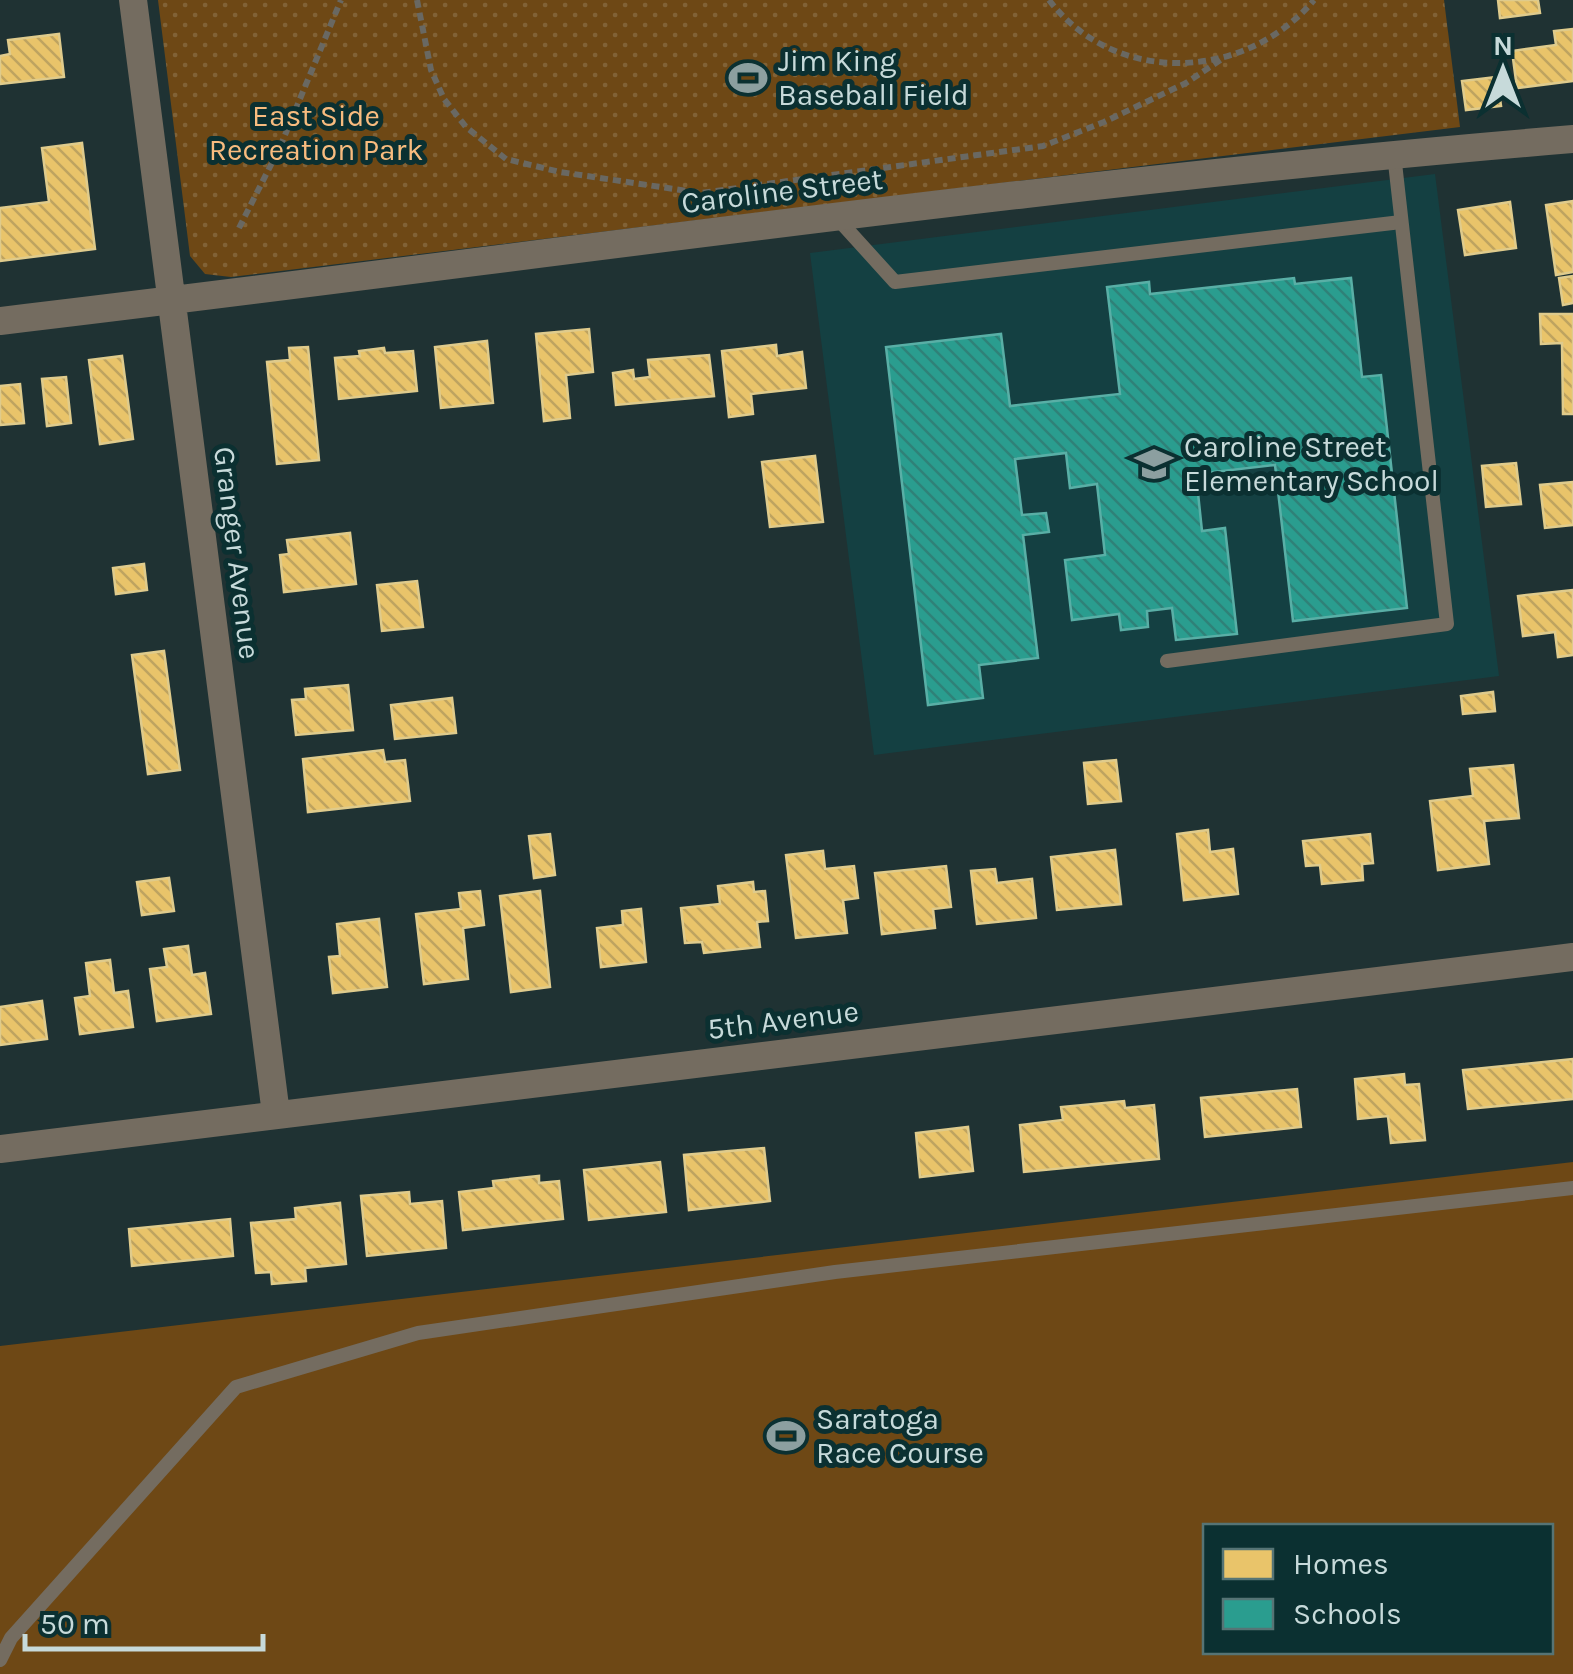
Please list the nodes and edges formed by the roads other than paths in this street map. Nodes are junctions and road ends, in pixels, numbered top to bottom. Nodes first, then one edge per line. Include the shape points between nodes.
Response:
1 (133, 0) edge
2 (1573, 139) edge
3 (1394, 154) junction
4 (837, 217) junction
5 (1401, 222) junction
6 (172, 300) junction
7 (0, 321) edge
8 (1167, 661) dead end
9 (1573, 957) edge
10 (276, 1114) junction
11 (0, 1149) edge
12 (1573, 1188) edge
13 (0, 1660) edge

1 - 6 street, Granger Avenue
2 - 3 street, Caroline Street
3 - 4 street, Caroline Street
3 - 5 lane
4 - 5 lane via 895,282
4 - 6 street, Caroline Street
5 - 8 lane via 1448,624
6 - 7 street, Caroline Street
6 - 10 street, Granger Avenue
9 - 10 street, 5th Avenue
10 - 11 street, 5th Avenue
12 - 13 lane via 836,1272 418,1333 236,1387 11,1638

